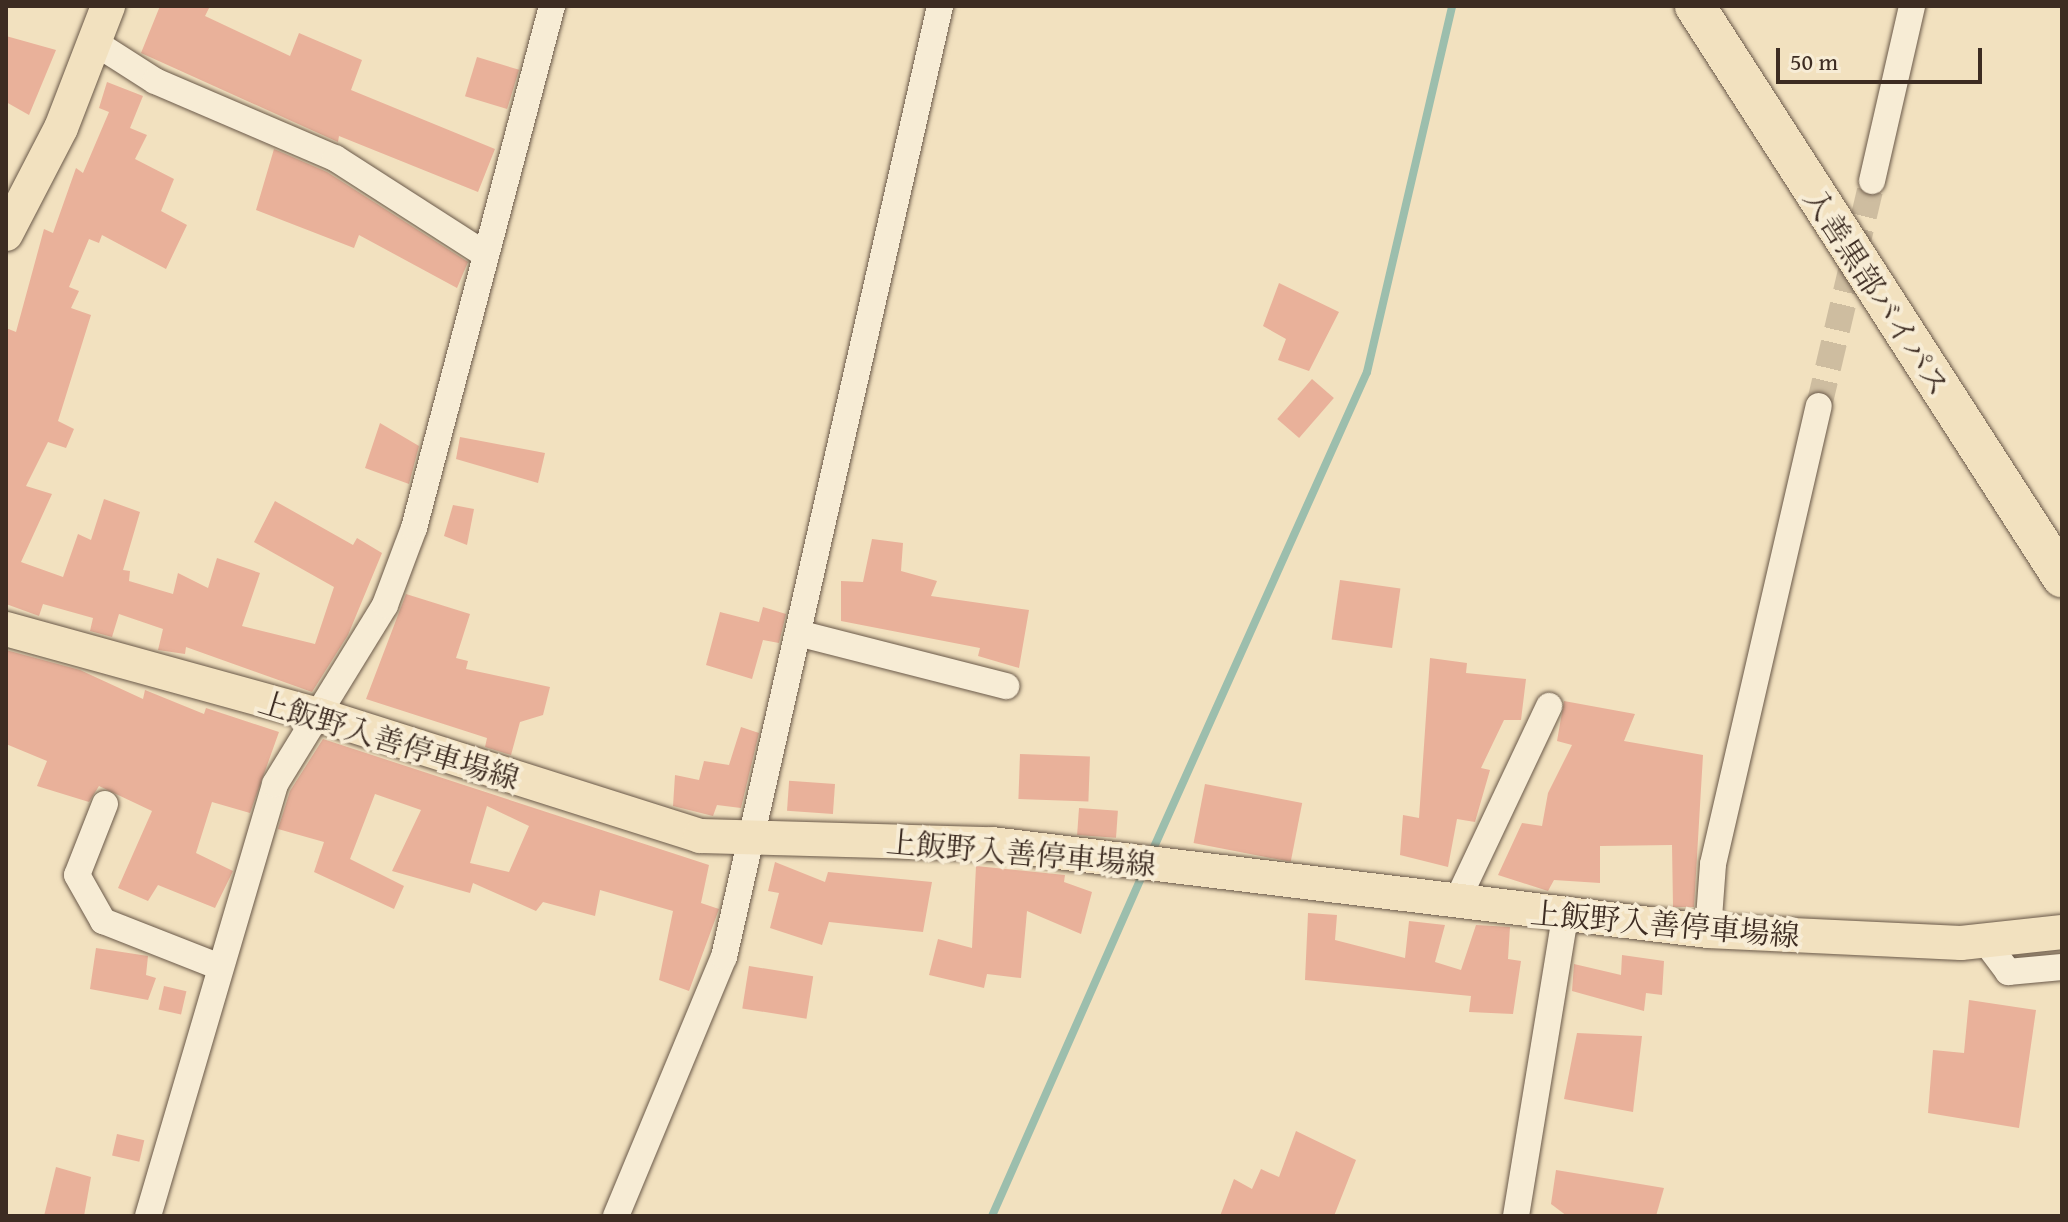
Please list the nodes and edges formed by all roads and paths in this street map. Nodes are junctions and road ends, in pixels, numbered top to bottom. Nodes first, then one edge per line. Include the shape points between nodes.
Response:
1 (108, 6) edge
2 (552, 6) edge
3 (940, 6) edge
4 (1695, 6) edge
5 (1912, 6) edge
6 (94, 42) junction
7 (1872, 181) tunnel mouth
8 (6, 234) edge
9 (486, 255) junction
10 (1819, 406) tunnel mouth
11 (2062, 577) edge
12 (6, 629) edge
13 (798, 633) junction
14 (1006, 686) dead end
15 (1549, 706) dead end
16 (319, 715) junction
17 (105, 804) dead end
18 (750, 842) junction
19 (1456, 903) junction
20 (1565, 918) junction
21 (1708, 931) junction
22 (2062, 932) edge
23 (1985, 941) junction
24 (220, 967) junction
25 (2062, 967) edge
26 (148, 1216) edge
27 (616, 1216) edge
28 (1516, 1216) edge

1 - 6 main road
2 - 9 street
3 - 13 street
4 - 11 highway, 入善黒部バイパス
5 - 7 street
6 - 8 main road via 61,128
6 - 9 street via 155,81 335,158
9 - 16 street via 414,528 385,605
10 - 21 street via 1713,864
12 - 16 main road, 上飯野入善停車場線
13 - 14 street
13 - 18 street
15 - 19 street
16 - 18 main road, 上飯野入善停車場線 via 648,823
16 - 24 street via 275,784
17 - 24 street via 77,875 103,921
18 - 19 main road, 上飯野入善停車場線 via 992,844
18 - 27 street via 724,957
19 - 20 main road, 上飯野入善停車場線
20 - 21 main road, 上飯野入善停車場線
20 - 28 street
21 - 23 main road, 上飯野入善停車場線
22 - 23 main road, 上飯野入善停車場線
23 - 25 street via 2008,972
24 - 26 street

